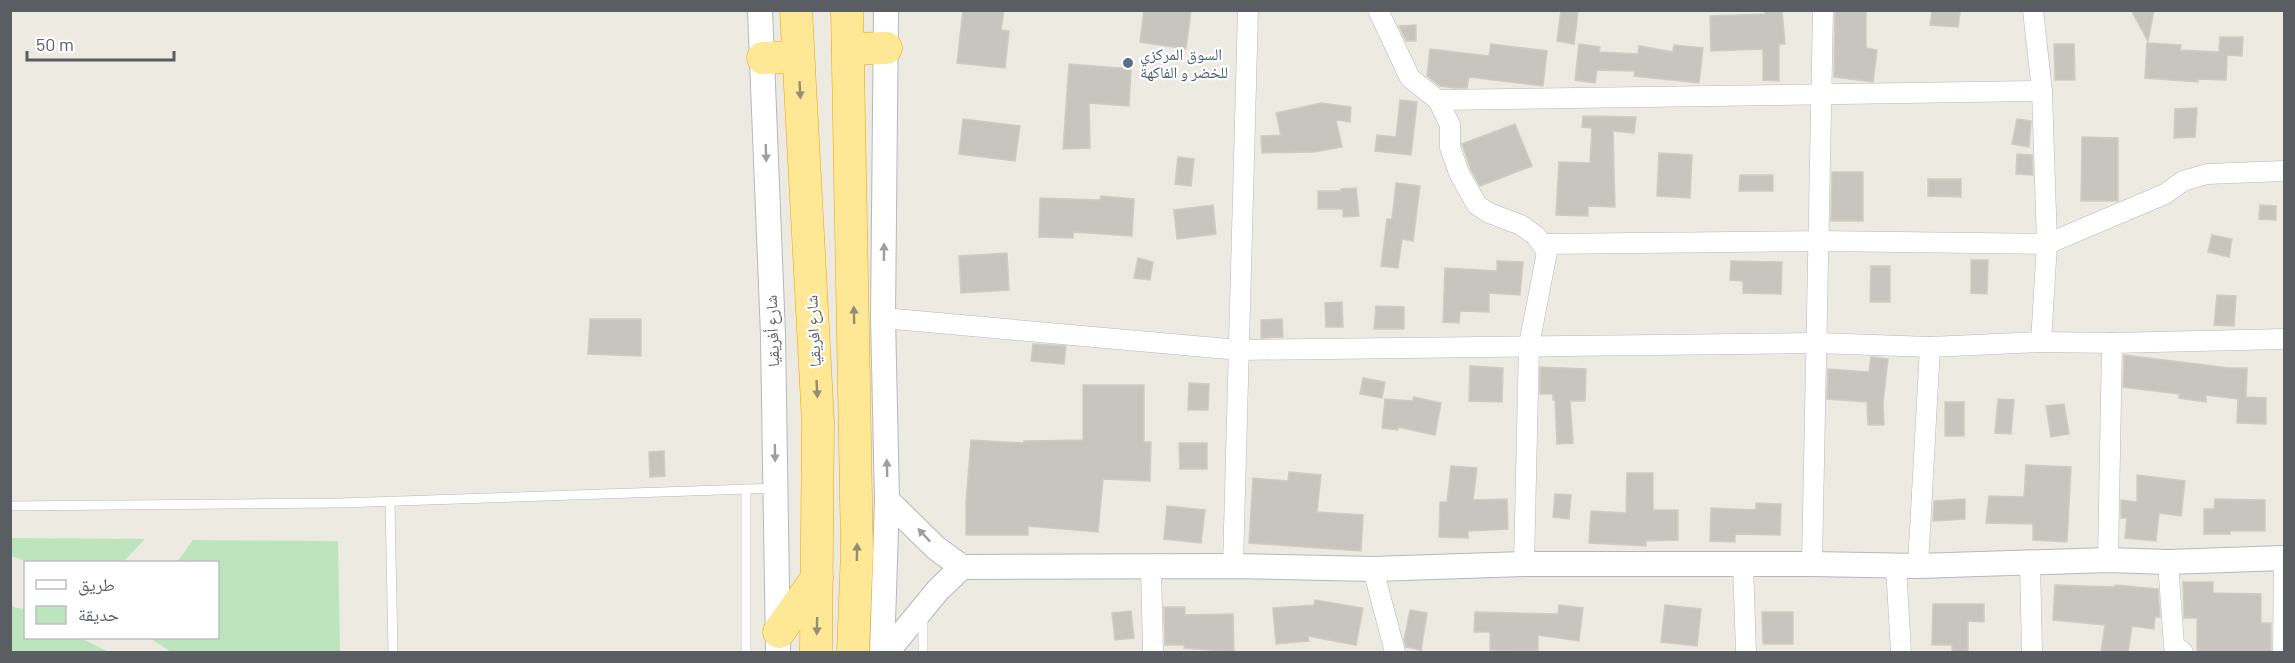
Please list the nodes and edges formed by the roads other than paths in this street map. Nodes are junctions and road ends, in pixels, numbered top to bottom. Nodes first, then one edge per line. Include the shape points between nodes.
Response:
1 (760, 10) edge
2 (796, 10) edge
3 (847, 10) edge
4 (886, 10) edge
5 (1248, 10) edge
6 (1378, 10) edge
7 (1823, 10) edge
8 (2033, 10) edge
9 (886, 48) junction
10 (848, 49) junction
11 (798, 57) junction
12 (763, 58) junction
13 (2042, 90) junction
14 (1821, 95) junction
15 (1438, 100) junction
16 (2284, 171) edge
17 (1819, 242) junction
18 (1543, 244) junction
19 (2047, 244) junction
20 (883, 318) junction
21 (2284, 339) edge
22 (2041, 342) junction
23 (1817, 343) junction
24 (2112, 343) junction
25 (1530, 345) junction
26 (1930, 347) junction
27 (1239, 350) junction
28 (776, 488) junction
29 (746, 489) junction
30 (887, 500) junction
31 (390, 501) junction
32 (10, 506) edge
33 (2284, 558) edge
34 (2108, 560) junction
35 (2030, 562) junction
36 (2168, 562) junction
37 (1524, 564) junction
38 (1743, 564) junction
39 (1812, 564) junction
40 (1152, 566) junction
41 (1233, 566) junction
42 (1907, 566) junction
43 (962, 567) junction
44 (1373, 569) junction
45 (817, 578) junction
46 (923, 609) junction
47 (779, 642) edge
48 (393, 652) edge
49 (746, 652) edge
50 (816, 652) edge
51 (853, 652) edge
52 (882, 652) edge
53 (887, 652) edge
54 (923, 652) edge
55 (1153, 652) edge
56 (1395, 652) edge
57 (1746, 652) edge
58 (1901, 652) edge
59 (2032, 652) edge
60 (2183, 652) edge
61 (2283, 652) edge

1 - 12 street, شارع أفريقيا
2 - 11 highway, شارع افريقيا
3 - 10 highway
4 - 9 street
5 - 27 street
6 - 15 street via 1410,78
7 - 14 street
8 - 13 street
9 - 10 highway
20 -> 9 street
51 -> 10 highway via 857,551
11 - 12 highway
11 -> 45 highway, شارع افريقيا via 818,422
12 -> 28 street, شارع أفريقيا
13 - 14 street
13 - 19 street
14 - 15 street
14 - 17 street
15 - 18 street via 1450,125 1450,147 1459,173 1477,206 1521,225
16 - 19 street via 2207,174 2183,181 2165,194
17 - 18 street
17 - 19 street
17 - 23 street
18 - 25 street via 1547,252
19 - 22 street
20 - 27 street
30 -> 20 street
21 - 24 street
22 - 24 street
22 - 26 street
23 - 25 street
23 - 26 street
23 - 39 street
24 - 34 street
25 - 27 street
25 - 37 street
26 - 42 street
27 - 41 street
28 - 29 lane
28 - 47 street, شارع أفريقيا
29 - 31 lane
29 - 49 lane
43 -> 30 street via 936,548
30 - 52 street
31 - 32 lane
31 - 48 lane
33 - 36 street
33 - 61 street
34 - 35 street
34 - 36 street
35 - 42 street
35 - 59 street
36 - 60 street via 2174,646
37 - 38 street
37 - 44 street
38 - 39 street
38 - 57 street
39 - 42 street
40 - 41 street
40 - 43 street
40 - 55 street
41 - 44 street
42 - 58 street
43 - 46 street
44 - 56 street
45 - 47 highway
45 -> 50 highway, شارع افريقيا
46 - 53 street
46 - 54 lane

